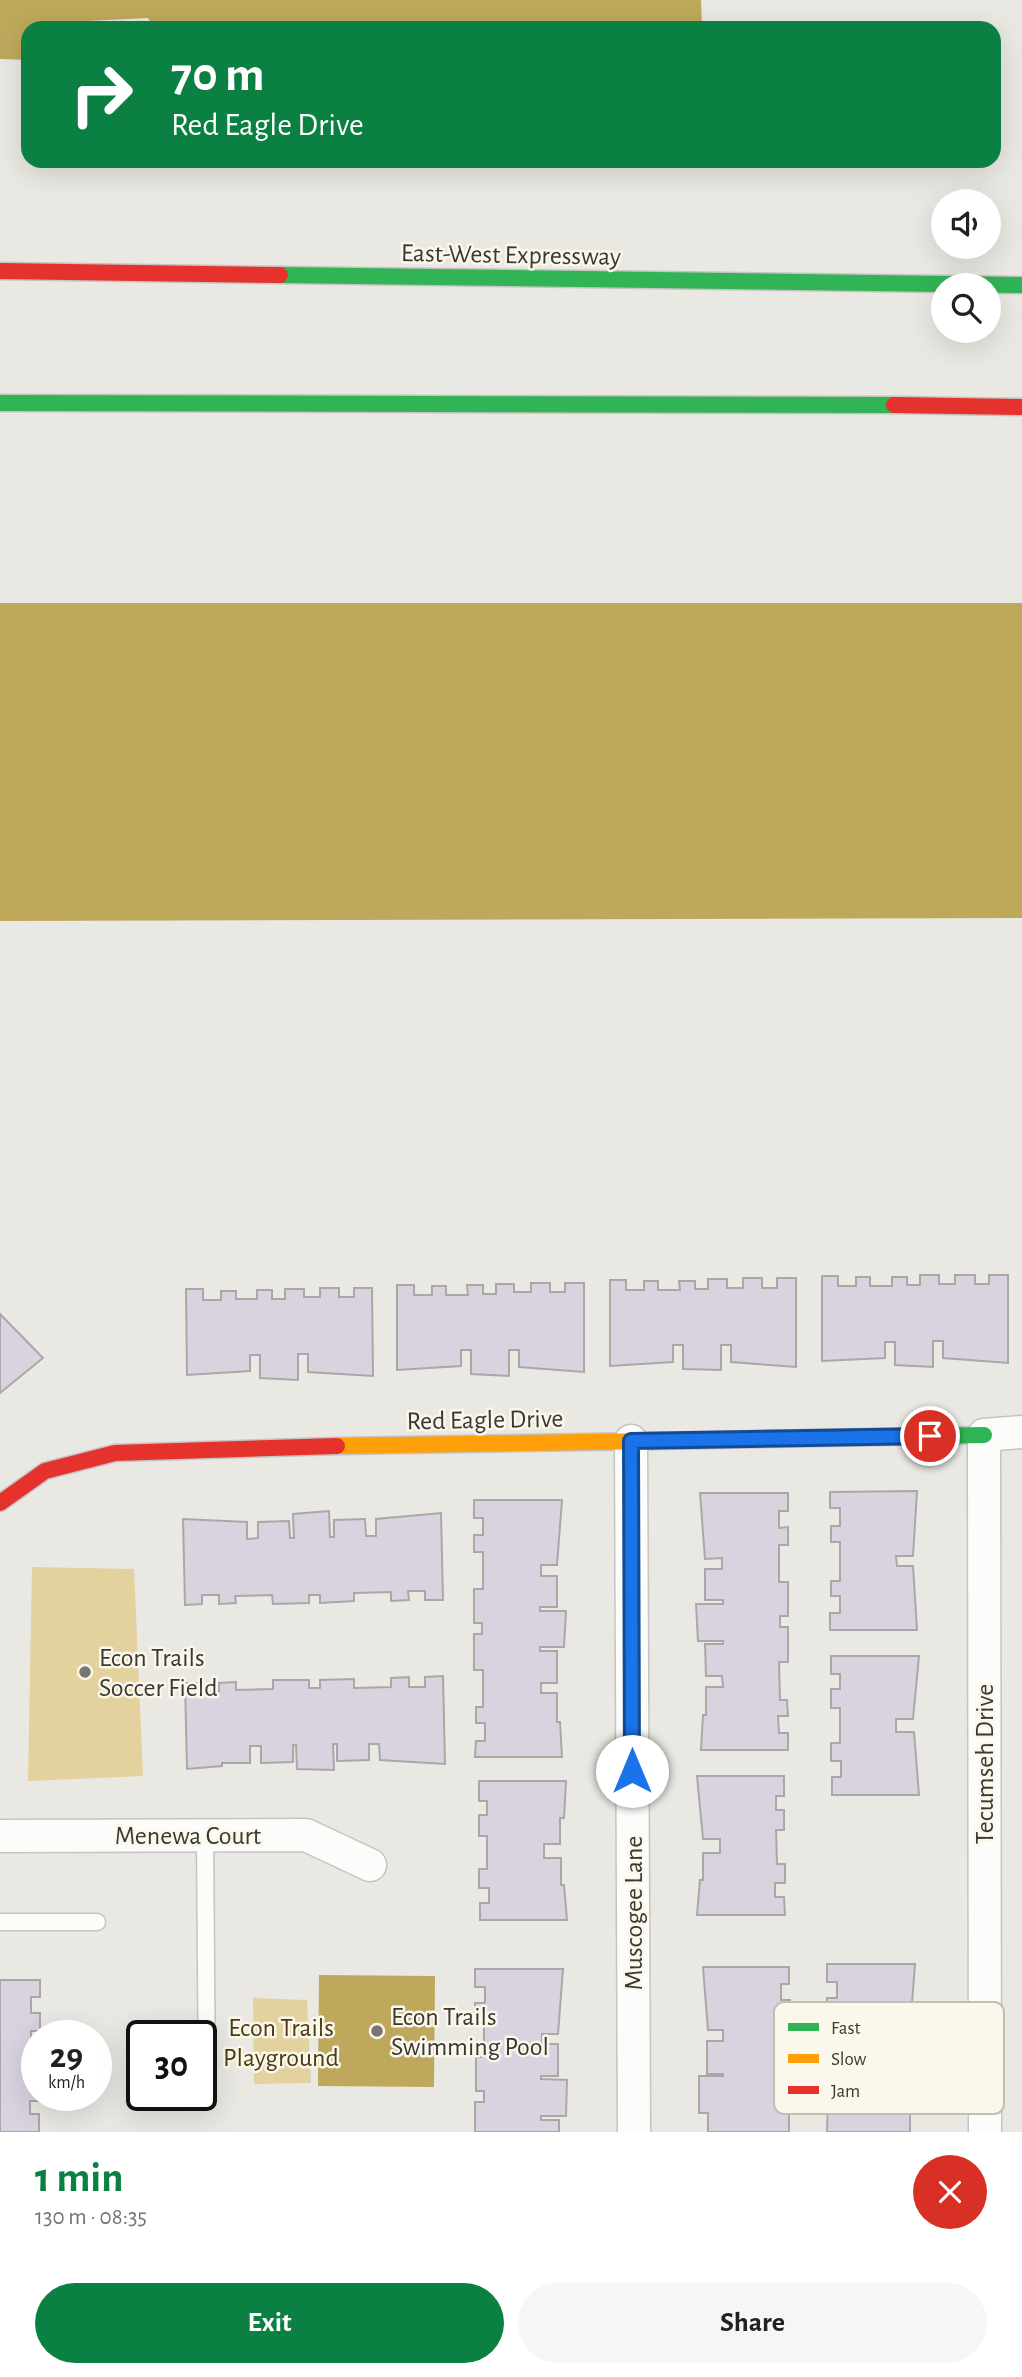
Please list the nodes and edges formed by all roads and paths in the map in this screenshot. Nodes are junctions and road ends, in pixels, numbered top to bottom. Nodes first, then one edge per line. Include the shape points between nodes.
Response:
1 (0, 271) edge
2 (1022, 285) edge
3 (0, 403) edge
4 (1022, 407) edge
5 (1022, 1433) edge
6 (984, 1435) junction
7 (631, 1441) junction
8 (0, 1503) edge
9 (205, 1835) junction
10 (0, 1836) edge
11 (370, 1865) dead end
12 (0, 1922) edge
13 (97, 1922) dead end
14 (985, 2002) edge
15 (206, 2020) edge
16 (985, 2114) edge
17 (634, 2132) edge
18 (985, 2132) edge

1 - 2 main road, East-West Expressway
3 - 4 main road
5 - 6 street
6 - 7 main road, Red Eagle Drive
6 - 14 street, Tecumseh Drive
7 - 8 main road, Red Eagle Drive via 134,1450 75,1458 16,1486
7 - 17 street, Muscogee Lane
9 - 10 street, Menewa Court
9 - 11 street, Menewa Court via 306,1835
9 - 15 lane
12 - 13 lane
16 - 18 street, Tecumseh Drive

